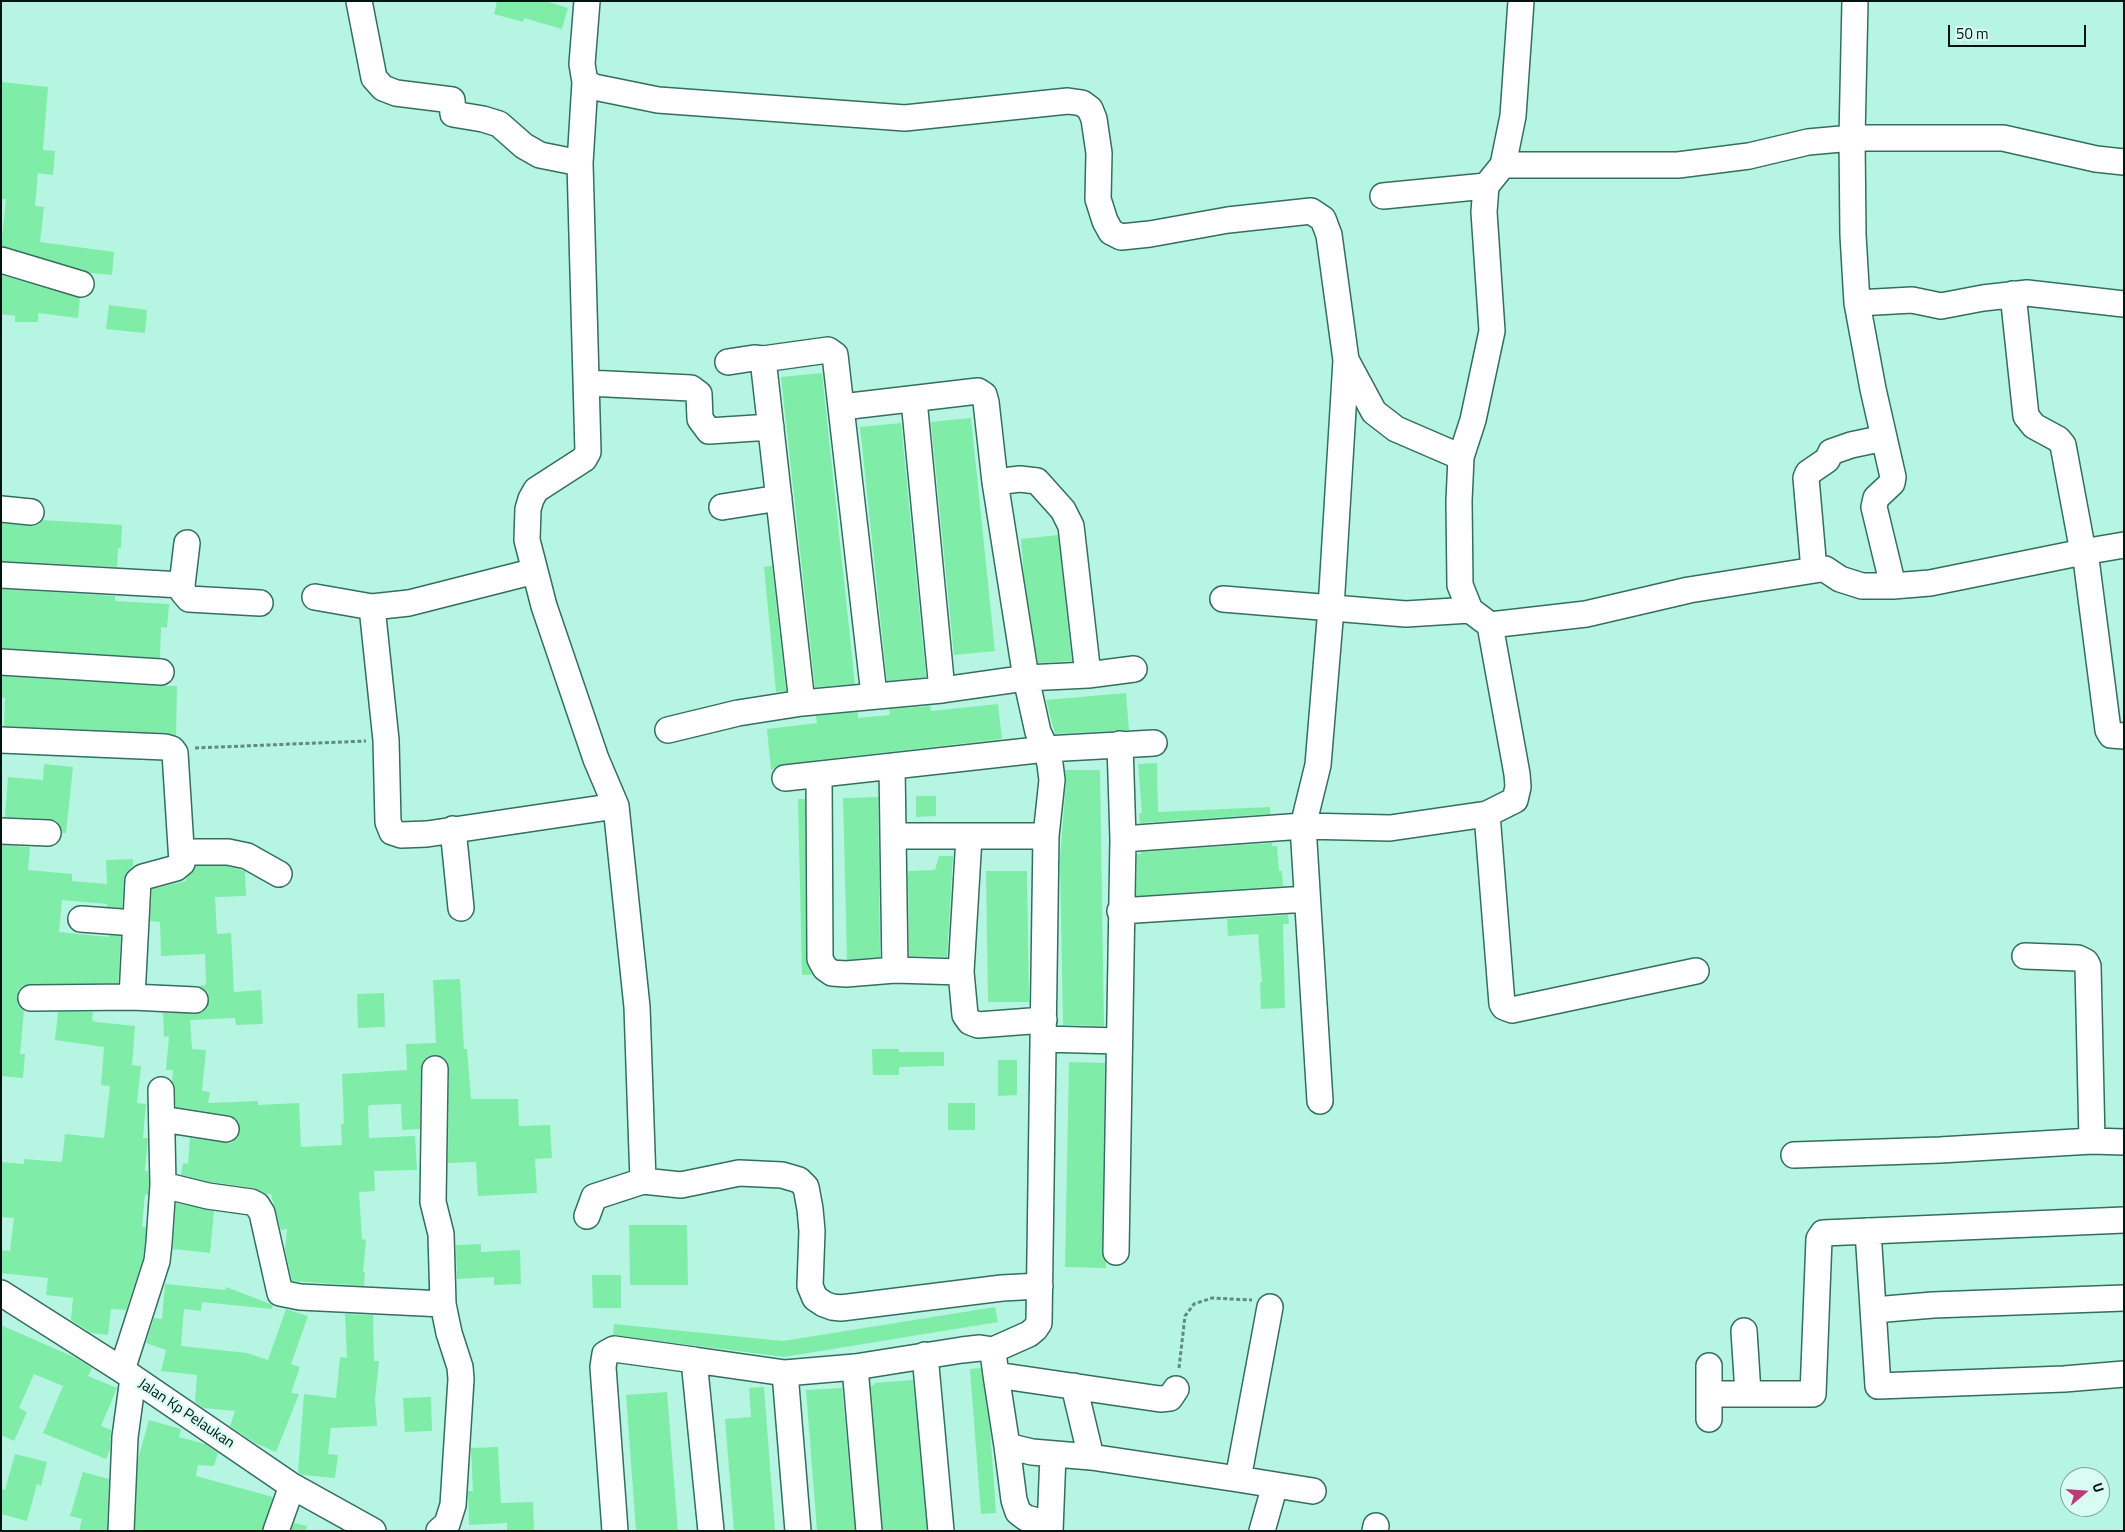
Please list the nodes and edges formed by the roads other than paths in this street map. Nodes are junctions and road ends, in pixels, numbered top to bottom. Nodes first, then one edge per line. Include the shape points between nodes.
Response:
1 (359, 1) edge
2 (588, 1) edge
3 (1521, 1) edge
4 (1855, 1) edge
5 (585, 82) junction
6 (1852, 138) junction
7 (2124, 162) edge
8 (580, 164) junction
9 (1503, 165) junction
10 (1486, 186) junction
11 (1383, 196) dead end
12 (1, 260) edge
13 (81, 284) dead end
14 (2013, 294) junction
15 (1857, 303) junction
16 (2124, 304) edge
17 (763, 359) junction
18 (1346, 360) junction
19 (728, 362) dead end
20 (587, 383) junction
21 (914, 400) junction
22 (842, 407) junction
23 (771, 428) junction
24 (1884, 438) junction
25 (1461, 457) junction
26 (995, 482) junction
27 (779, 498) junction
28 (722, 507) dead end
29 (1, 509) edge
30 (31, 512) dead end
31 (187, 543) dead end
32 (2124, 545) edge
33 (2084, 551) junction
34 (1814, 570) junction
35 (535, 571) junction
36 (1, 575) edge
37 (182, 585) junction
38 (1892, 586) junction
39 (315, 597) dead end
40 (1223, 599) dead end
41 (260, 602) dead end
42 (372, 607) junction
43 (1331, 608) junction
44 (1470, 610) junction
45 (1490, 624) junction
46 (1, 662) edge
47 (1134, 669) dead end
48 (161, 672) dead end
49 (1088, 675) junction
50 (1026, 678) junction
51 (942, 690) junction
52 (874, 695) junction
53 (802, 703) junction
54 (668, 730) dead end
55 (2124, 736) edge
56 (1, 740) edge
57 (1154, 743) dead end
58 (1120, 744) junction
59 (1046, 749) junction
60 (892, 766) junction
61 (819, 775) junction
62 (785, 778) dead end
63 (616, 806) junction
64 (1487, 814) junction
65 (1303, 826) junction
66 (452, 830) junction
67 (1, 831) edge
68 (48, 833) dead end
69 (894, 836) junction
70 (1046, 836) junction
71 (969, 837) junction
72 (1123, 839) junction
73 (183, 852) junction
74 (279, 874) dead end
75 (1307, 899) junction
76 (461, 908) dead end
77 (1120, 911) junction
78 (81, 920) dead end
79 (134, 923) junction
80 (2025, 956) dead end
81 (895, 970) junction
82 (1696, 970) dead end
83 (961, 972) junction
84 (132, 997) junction
85 (31, 998) dead end
86 (195, 1000) dead end
87 (1043, 1029) junction
88 (1119, 1041) junction
89 (435, 1069) dead end
90 (161, 1090) dead end
91 (1320, 1101) dead end
92 (162, 1119) junction
93 (226, 1129) dead end
94 (2092, 1141) junction
95 (2124, 1142) edge
96 (1794, 1155) dead end
97 (643, 1181) junction
98 (164, 1185) junction
99 (587, 1216) dead end
100 (2124, 1220) edge
101 (1868, 1231) junction
102 (1116, 1252) dead end
103 (1040, 1286) junction
104 (1, 1294) edge
105 (2124, 1298) edge
106 (443, 1304) junction
107 (1270, 1307) road end
108 (1874, 1310) junction
109 (1744, 1331) dead end
110 (993, 1350) junction
111 (924, 1355) junction
112 (694, 1360) junction
113 (1708, 1366) dead end
114 (855, 1367) junction
115 (785, 1372) junction
116 (127, 1374) junction
117 (2124, 1374) edge
118 (996, 1375) junction
119 (1074, 1386) junction
120 (1176, 1388) road end
121 (1748, 1393) junction
122 (1709, 1394) junction
123 (1709, 1419) dead end
124 (1008, 1446) junction
125 (1053, 1454) junction
126 (1091, 1458) junction
127 (1238, 1479) junction
128 (1276, 1485) junction
129 (292, 1486) junction
130 (1313, 1491) dead end
131 (1050, 1528) edge
132 (121, 1531) edge
133 (276, 1531) edge
134 (373, 1531) edge
135 (439, 1531) edge
136 (615, 1531) edge
137 (711, 1531) edge
138 (798, 1531) edge
139 (869, 1531) edge
140 (940, 1531) edge
141 (1262, 1531) edge

1 - 8 street via 374,78 383,88 396,94 452,100 453,114 499,124 540,155
2 - 5 street via 582,64
3 - 9 street via 1513,116
4 - 6 street
5 - 8 street
5 - 18 street via 594,87 658,100 905,118 1068,101 1082,103 1090,109 1094,119 1099,153 1098,199 1111,232 1121,237 1311,211 1323,219
6 - 7 street via 2003,138 2096,159
6 - 9 street via 1808,142 1749,156 1678,165
6 - 15 street
8 - 20 street
9 - 10 street
10 - 11 street
10 - 25 street via 1484,212 1492,331 1473,420
12 - 13 street
14 - 15 street via 1941,306 1912,300
14 - 16 street via 2045,294
14 - 33 street via 2026,416 2034,426 2058,439 2063,446
15 - 24 street
17 - 19 street
17 - 22 street via 828,350 835,355
17 - 23 street
18 - 25 street via 1374,412 1396,429
18 - 43 street
20 - 23 street via 691,388 699,394 701,423 709,431
20 - 35 street via 588,452 584,459 536,490 528,509 527,540
21 - 22 street
21 - 26 street via 978,391 984,395
21 - 51 street
22 - 52 street
23 - 27 street
24 - 34 street via 1831,452 1827,460 1808,473
24 - 38 street via 1893,480 1876,498 1874,507
25 - 44 street via 1460,585
26 - 49 street via 1037,481 1063,510 1071,526
26 - 50 street
27 - 28 street
27 - 53 street
29 - 30 street
31 - 37 street
32 - 33 street
33 - 38 street via 1930,583
33 - 55 street via 2108,730 2111,735
34 - 38 street via 1825,569 1840,579 1862,586
34 - 45 street via 1689,590 1586,614
35 - 42 street via 409,604
35 - 63 street via 596,759
36 - 37 street
37 - 41 street via 189,599
39 - 42 street
40 - 43 street
42 - 66 street via 386,740 388,822 392,832 401,835
43 - 44 street via 1406,614
43 - 65 street via 1318,766
44 - 45 street
45 - 64 street via 1518,787 1515,800
46 - 48 street
47 - 49 street
49 - 50 street
50 - 51 street
50 - 59 street via 1038,732
51 - 52 street
52 - 53 street
53 - 54 street via 738,713
56 - 73 street via 172,749 175,753
57 - 58 street
58 - 59 street
58 - 72 street
59 - 60 street
59 - 70 street via 1052,780
60 - 61 street
60 - 69 street
61 - 62 street
61 - 81 street via 820,958 832,973
63 - 66 street
63 - 97 street via 637,1006
64 - 65 street via 1390,828
64 - 82 street via 1504,1007 1512,1010
65 - 72 street
65 - 75 street
66 - 76 street
67 - 68 street
69 - 71 street
69 - 81 street
70 - 71 street
70 - 87 street
71 - 83 street
72 - 77 street
73 - 74 street via 228,852 247,856
73 - 79 street via 180,866 138,881
75 - 77 street
75 - 91 street
77 - 88 street
78 - 79 street
79 - 84 street
80 - 94 street via 2078,958 2088,966
81 - 83 street
83 - 87 street via 966,1015 970,1022
84 - 85 street
84 - 86 street
87 - 88 street
87 - 103 street
88 - 102 street
89 - 106 street via 433,1202 441,1234
90 - 92 street
92 - 93 street
92 - 98 street
94 - 95 street
94 - 96 street
97 - 99 street via 594,1197
97 - 103 street via 681,1185 739,1173 782,1175 799,1180 806,1187 810,1209 810,1286 816,1298 832,1307
98 - 106 street via 257,1205 262,1213 280,1293 300,1297
98 - 116 street via 157,1262
100 - 101 street
101 - 108 street
101 - 121 street via 1823,1233 1819,1238 1813,1394
103 - 110 street via 1039,1323 1035,1329
104 - 116 street, Jalan Kp Pelaukan
105 - 108 street
106 - 135 street via 461,1379 454,1505 447,1524
107 - 127 street
108 - 117 street via 1878,1386
109 - 121 street
110 - 111 street via 980,1348
110 - 118 street
111 - 114 street
111 - 140 street
112 - 115 street
112 - 136 street via 614,1349 605,1354 603,1367
112 - 137 street
113 - 122 street
114 - 115 street
114 - 139 street
115 - 138 street
116 - 129 street, Jalan Kp Pelaukan
116 - 132 street
118 - 119 street
118 - 124 street
119 - 120 street via 1160,1399 1170,1398
119 - 126 street
121 - 122 street
122 - 123 street
124 - 125 street
124 - 131 street via 1018,1512
125 - 126 street
125 - 131 street
126 - 127 street
127 - 128 street
128 - 130 street
128 - 141 street
129 - 133 street
129 - 134 street, Jalan Kp Pelaukan

